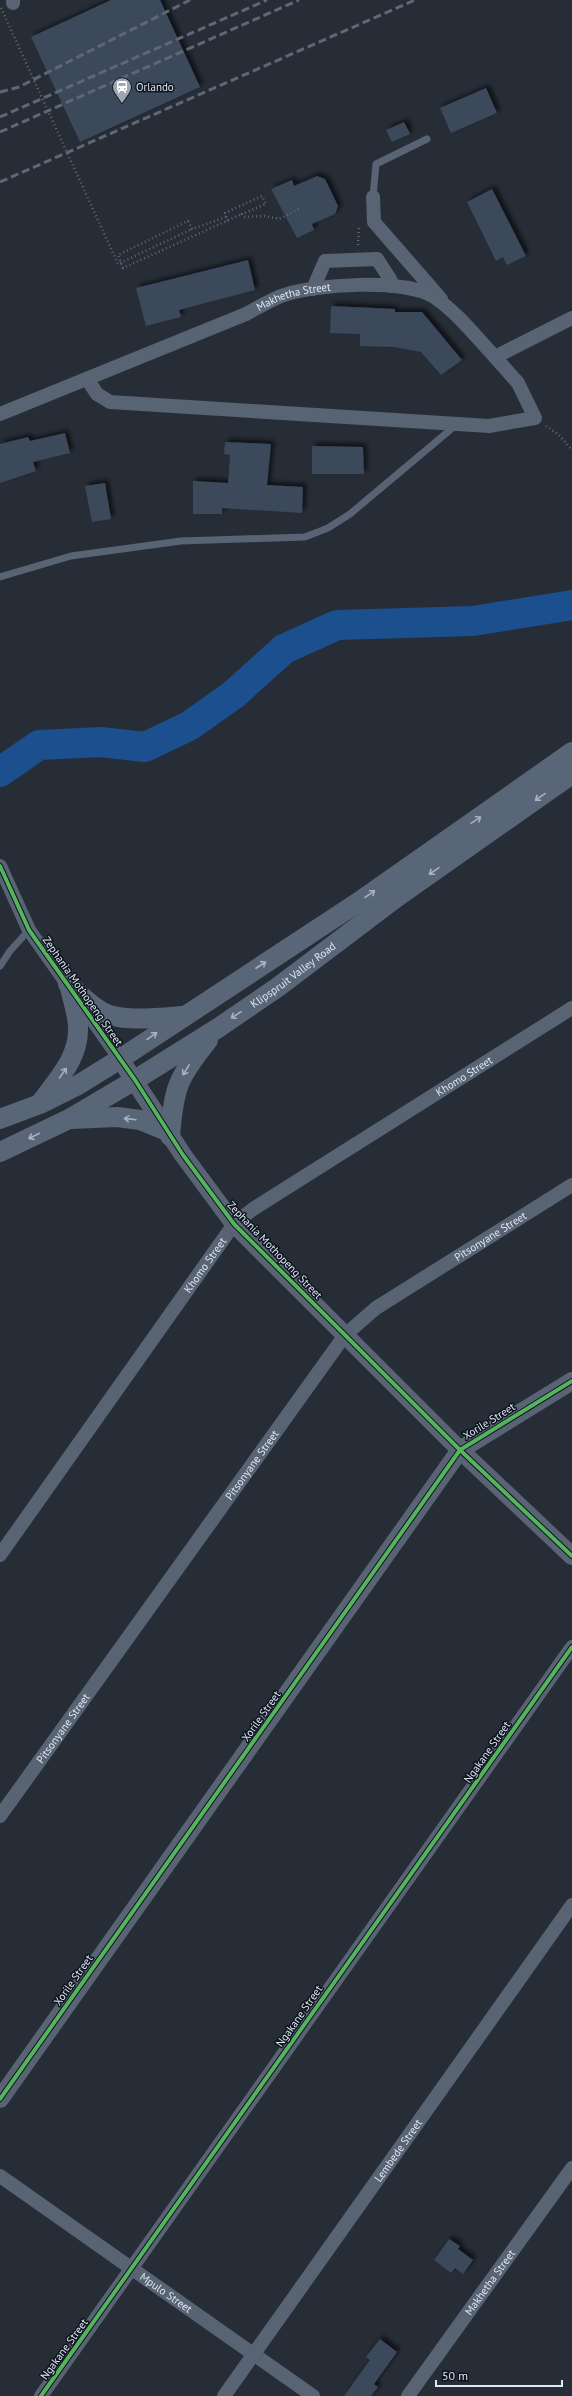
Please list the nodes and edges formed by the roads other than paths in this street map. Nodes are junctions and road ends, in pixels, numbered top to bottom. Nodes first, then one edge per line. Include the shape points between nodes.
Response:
1 (427, 139) dead end
2 (373, 196) joint
3 (392, 286) junction
4 (313, 289) junction
5 (454, 313) junction
6 (572, 318) edge
7 (495, 357) junction
8 (87, 379) junction
9 (0, 414) edge
10 (458, 424) junction
11 (0, 577) edge
12 (572, 752) edge
13 (572, 774) edge
14 (0, 866) edge
15 (29, 930) junction
16 (0, 966) edge
17 (69, 986) junction
18 (572, 1008) edge
19 (182, 1016) junction
20 (218, 1028) junction
21 (120, 1059) junction
22 (135, 1080) junction
23 (40, 1104) junction
24 (0, 1119) edge
25 (68, 1119) junction
26 (168, 1134) junction
27 (0, 1152) edge
28 (572, 1185) edge
29 (234, 1224) junction
30 (345, 1335) junction
31 (572, 1381) edge
32 (460, 1450) junction
33 (0, 1555) edge
34 (572, 1556) edge
35 (572, 1647) edge
36 (0, 1816) edge
37 (572, 1906) edge
38 (0, 2099) edge
39 (572, 2168) edge
40 (0, 2176) edge
41 (133, 2270) junction
42 (253, 2355) junction
43 (41, 2396) edge
44 (224, 2396) edge
45 (313, 2396) edge
46 (408, 2396) edge

1 - 2 lane via 376,164
2 - 5 street via 374,222
3 - 4 street, Makhetha Street
3 - 4 street via 377,259 325,261
3 - 5 street, Makhetha Street via 410,288 433,296
4 - 8 street, Makhetha Street via 281,296 246,314
5 - 7 street, Makhetha Street
6 - 7 street
7 - 10 street, Makhetha Street via 518,383 535,418 489,426
8 - 9 street, Makhetha Street
8 - 10 street via 97,394 110,402
10 - 11 lane via 350,514 305,538 173,542 71,556
19 -> 12 main road, Klipspruit Valley Road via 363,898
13 -> 20 main road, Klipspruit Valley Road via 397,897 278,987
14 - 15 street, Zephania Mothopeng Street
15 - 16 lane
15 - 17 street, Zephania Mothopeng Street
17 - 19 main road via 100,1011 113,1015 152,1018
17 - 21 street, Zephania Mothopeng Street
23 -> 17 main road via 76,1051 78,1027
18 - 29 street, Khomo Street
21 -> 19 main road, Klipspruit Valley Road
20 - 22 main road, Klipspruit Valley Road
20 -> 26 main road via 186,1069 178,1084 173,1098
21 - 22 street, Zephania Mothopeng Street
21 - 23 main road, Klipspruit Valley Road via 78,1085
22 - 25 main road, Klipspruit Valley Road
22 - 26 street, Zephania Mothopeng Street
23 - 24 main road, Klipspruit Valley Road
26 -> 25 main road via 140,1120
25 -> 27 main road, Klipspruit Valley Road
26 - 29 street, Zephania Mothopeng Street
28 - 30 street, Pitsonyane Street via 376,1308
29 - 30 street, Zephania Mothopeng Street
29 - 33 street, Khomo Street
30 - 32 street, Zephania Mothopeng Street
30 - 36 street, Pitsonyane Street
31 - 32 street, Xorile Street
32 - 34 street, Zephania Mothopeng Street
32 - 38 street, Xorile Street
35 - 41 street, Ngakane Street
37 - 42 street, Lembede Street
39 - 46 street, Makhetha Street
40 - 41 street, Mpulo Street
41 - 42 street, Mpulo Street
41 - 43 street, Ngakane Street
42 - 44 street, Lembede Street
42 - 45 street, Mpulo Street

